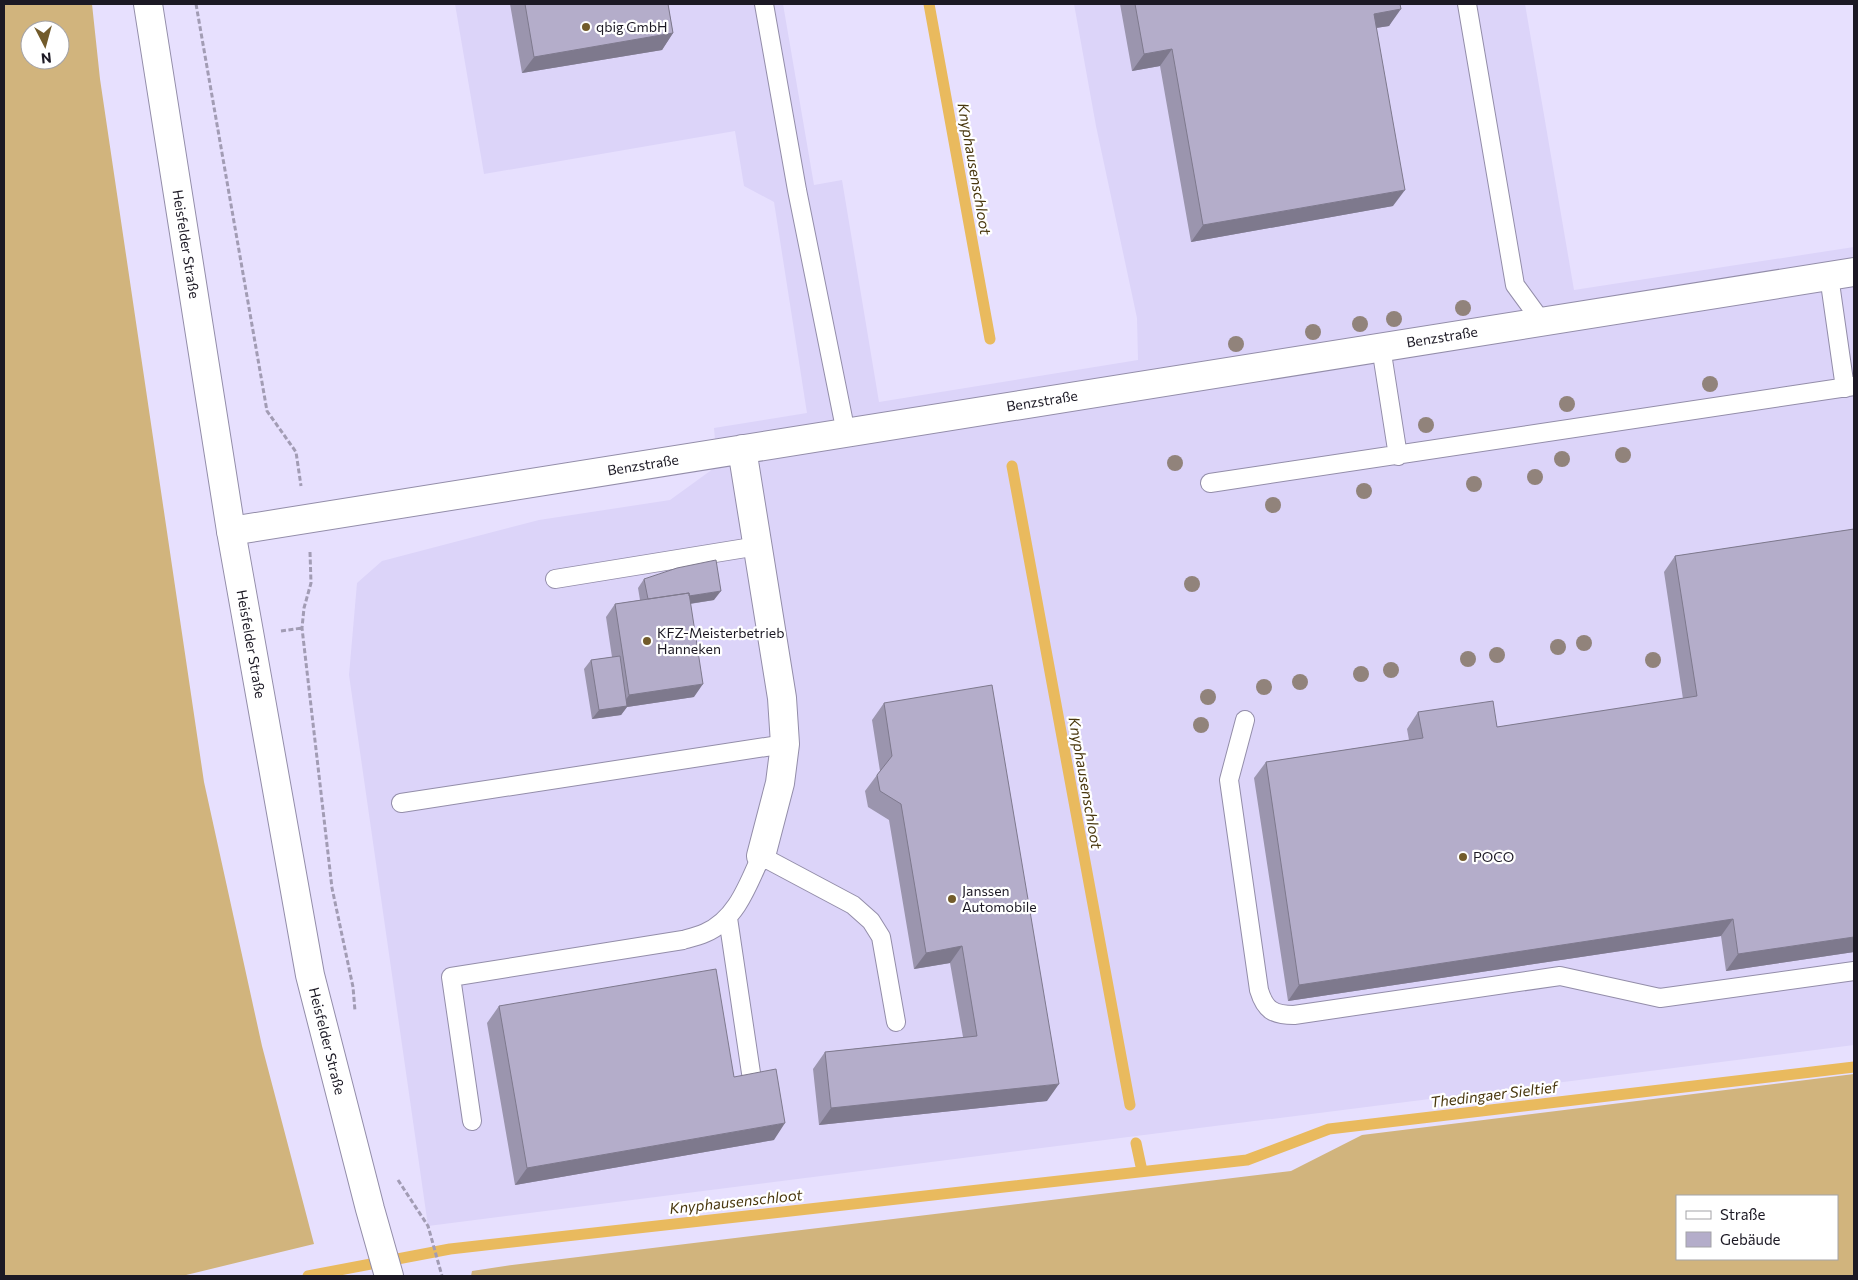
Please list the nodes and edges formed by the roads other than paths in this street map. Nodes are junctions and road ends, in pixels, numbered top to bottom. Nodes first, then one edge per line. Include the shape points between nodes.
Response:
1 (148, 4) edge
2 (764, 4) edge
3 (1467, 4) edge
4 (1842, 274) edge
5 (1542, 322) junction
6 (1382, 347) junction
7 (1850, 387) edge
8 (846, 433) junction
9 (742, 449) junction
10 (1398, 456) junction
11 (1210, 483) dead end
12 (231, 531) junction
13 (758, 546) junction
14 (555, 579) dead end
15 (1246, 720) dead end
16 (785, 744) junction
17 (401, 803) dead end
18 (761, 856) junction
19 (728, 918) junction
20 (1854, 971) edge
21 (896, 1022) dead end
22 (751, 1073) edge
23 (472, 1121) dead end
24 (389, 1276) edge

1 - 12 street, Heisfelder Straße
2 - 8 lane via 797,190
3 - 5 lane via 1515,285
4 - 5 street, Benzstraße
4 - 7 lane
5 - 6 street, Benzstraße
6 - 8 street, Benzstraße
6 - 10 lane
7 - 10 lane
8 - 9 street, Benzstraße
9 - 12 street, Benzstraße
9 - 13 street
10 - 11 lane
12 - 24 street, Heisfelder Straße via 310,975
13 - 14 lane
13 - 16 street via 782,698
15 - 20 lane via 1229,780 1259,990 1262,1002 1280,1015 1560,976 1660,998
16 - 17 lane
16 - 18 street via 780,783
18 - 19 lane via 743,896
18 - 21 lane via 852,905 871,921 881,936
19 - 22 lane
19 - 23 lane via 707,932 683,940 451,977

